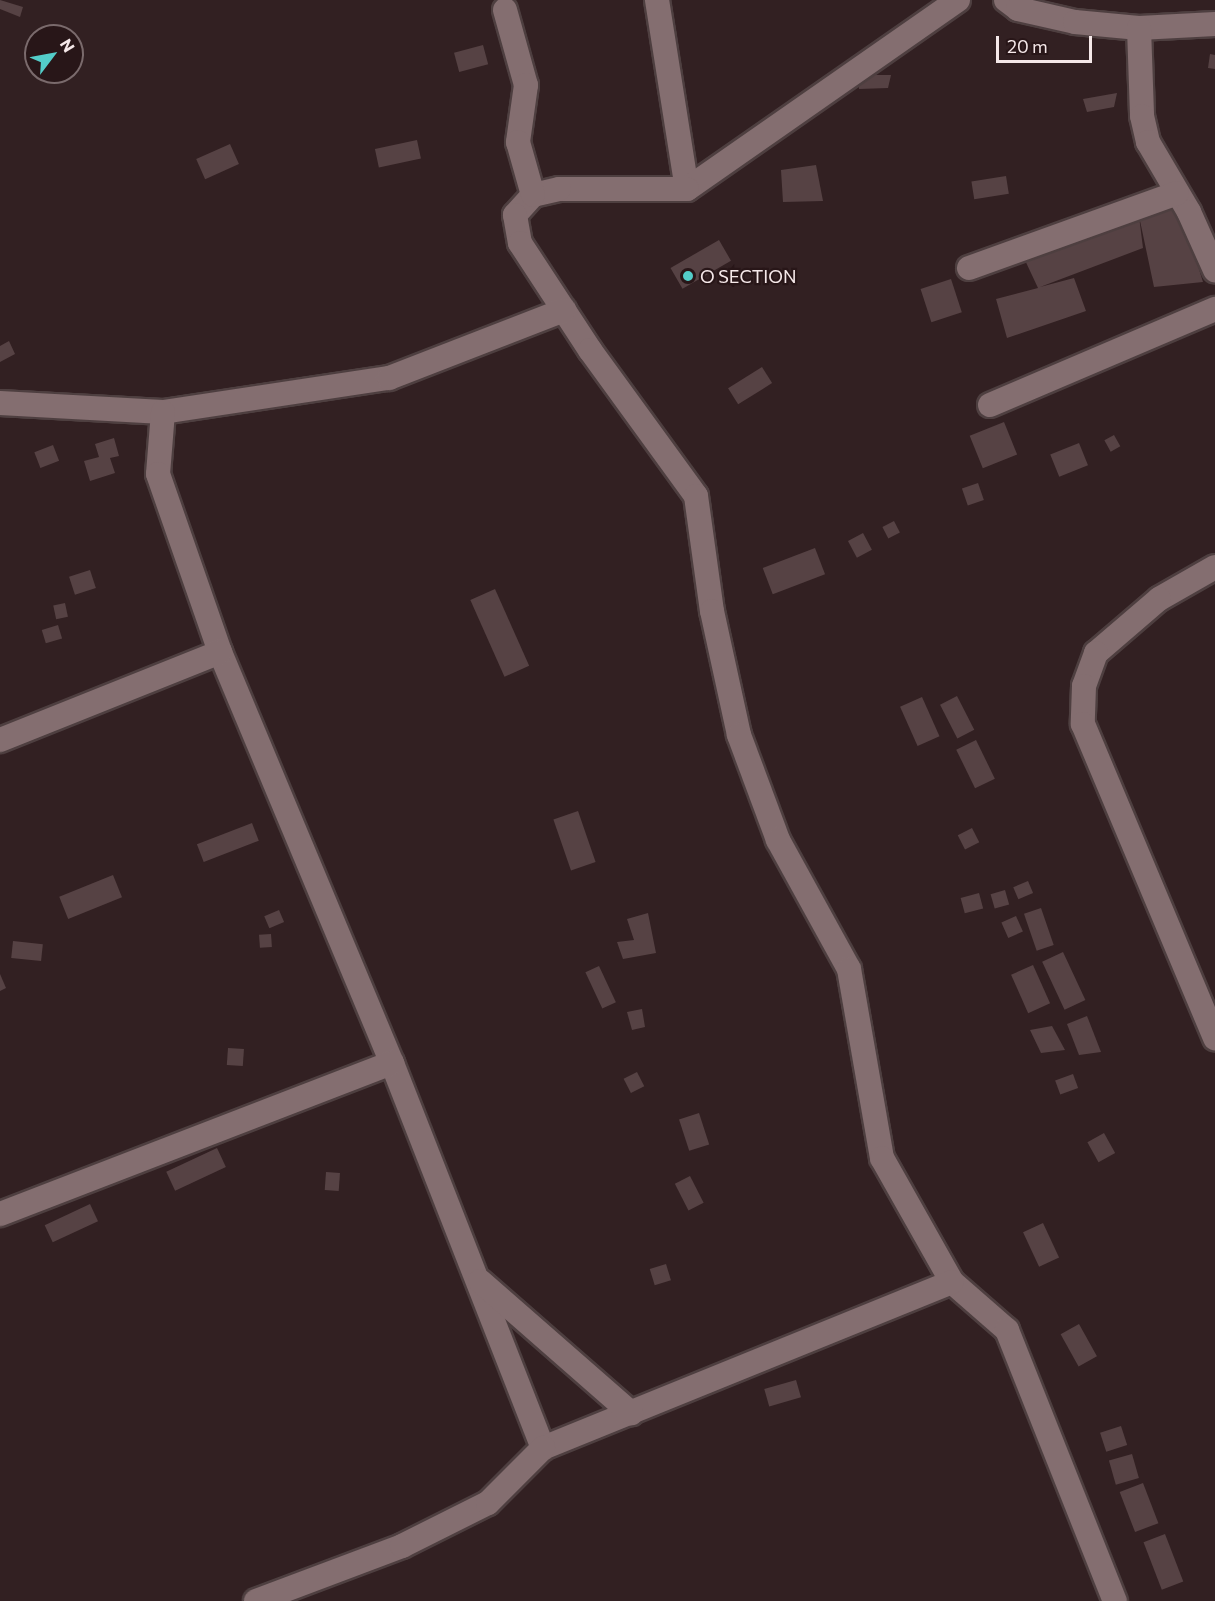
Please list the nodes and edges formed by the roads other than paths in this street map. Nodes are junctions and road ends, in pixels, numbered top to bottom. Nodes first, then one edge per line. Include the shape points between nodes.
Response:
1 (657, 0) edge
2 (958, 0) edge
3 (1006, 0) edge
4 (505, 10) dead end
5 (1215, 24) edge
6 (1139, 28) junction
7 (687, 189) junction
8 (1177, 193) junction
9 (533, 195) junction
10 (969, 268) dead end
11 (1215, 270) edge
12 (1215, 309) edge
13 (564, 310) junction
14 (0, 403) edge
15 (990, 405) dead end
16 (163, 412) junction
17 (1215, 567) edge
18 (220, 652) junction
19 (0, 740) edge
20 (1215, 1038) edge
21 (392, 1063) junction
22 (0, 1214) edge
23 (476, 1278) junction
24 (952, 1281) junction
25 (631, 1413) junction
26 (543, 1448) junction
27 (256, 1601) edge
28 (1115, 1601) edge

1 - 7 street
2 - 7 street
3 - 6 street via 1017,9 1075,22
4 - 9 street via 526,85 518,142
5 - 6 street
6 - 8 street via 1142,116 1148,142
7 - 9 street via 559,189
8 - 10 street
8 - 11 street
9 - 13 street via 515,215 520,243
12 - 15 street
13 - 16 street via 389,378
13 - 24 street via 696,496 712,611 739,735 778,840 849,969 882,1158
14 - 16 street
16 - 18 street via 158,474
17 - 20 street via 1158,599 1096,653 1084,686 1083,724
18 - 19 street
18 - 21 street
21 - 22 street
21 - 23 street
23 - 25 street
23 - 26 street
24 - 25 street
24 - 28 street via 1006,1330
25 - 26 street
26 - 27 street via 488,1503 402,1546

